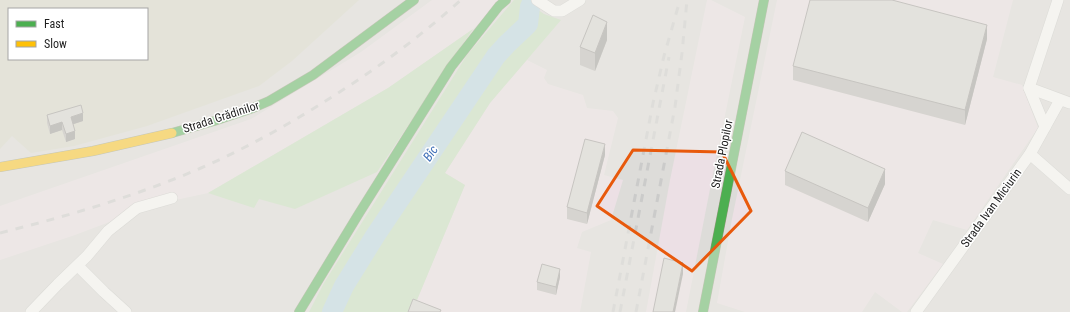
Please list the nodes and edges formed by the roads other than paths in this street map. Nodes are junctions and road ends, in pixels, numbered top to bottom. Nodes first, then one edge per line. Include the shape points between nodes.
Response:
1 (414, 0) edge
2 (506, 0) edge
3 (537, 0) edge
4 (580, 0) edge
5 (764, 0) edge
6 (1058, 0) edge
7 (1029, 88) junction
8 (1065, 102) edge
9 (1046, 127) junction
10 (1030, 154) junction
11 (0, 167) edge
12 (1070, 189) edge
13 (172, 198) dead end
14 (78, 266) junction
15 (922, 310) edge
16 (31, 312) edge
17 (126, 312) edge
18 (299, 312) edge
19 (704, 312) edge

1 - 11 street, Strada Grădinilor via 313,74 253,108 174,133 93,151
2 - 18 street via 451,67
3 - 4 street via 554,11 562,11
5 - 19 street, Strada Plopilor
6 - 7 street
7 - 8 street
7 - 9 street
8 - 9 street, Strada Ivan Miciurin
9 - 10 street, Strada Ivan Miciurin
10 - 12 street
10 - 15 street, Strada Ivan Miciurin
13 - 14 street via 137,208 108,231
14 - 16 street
14 - 17 street

